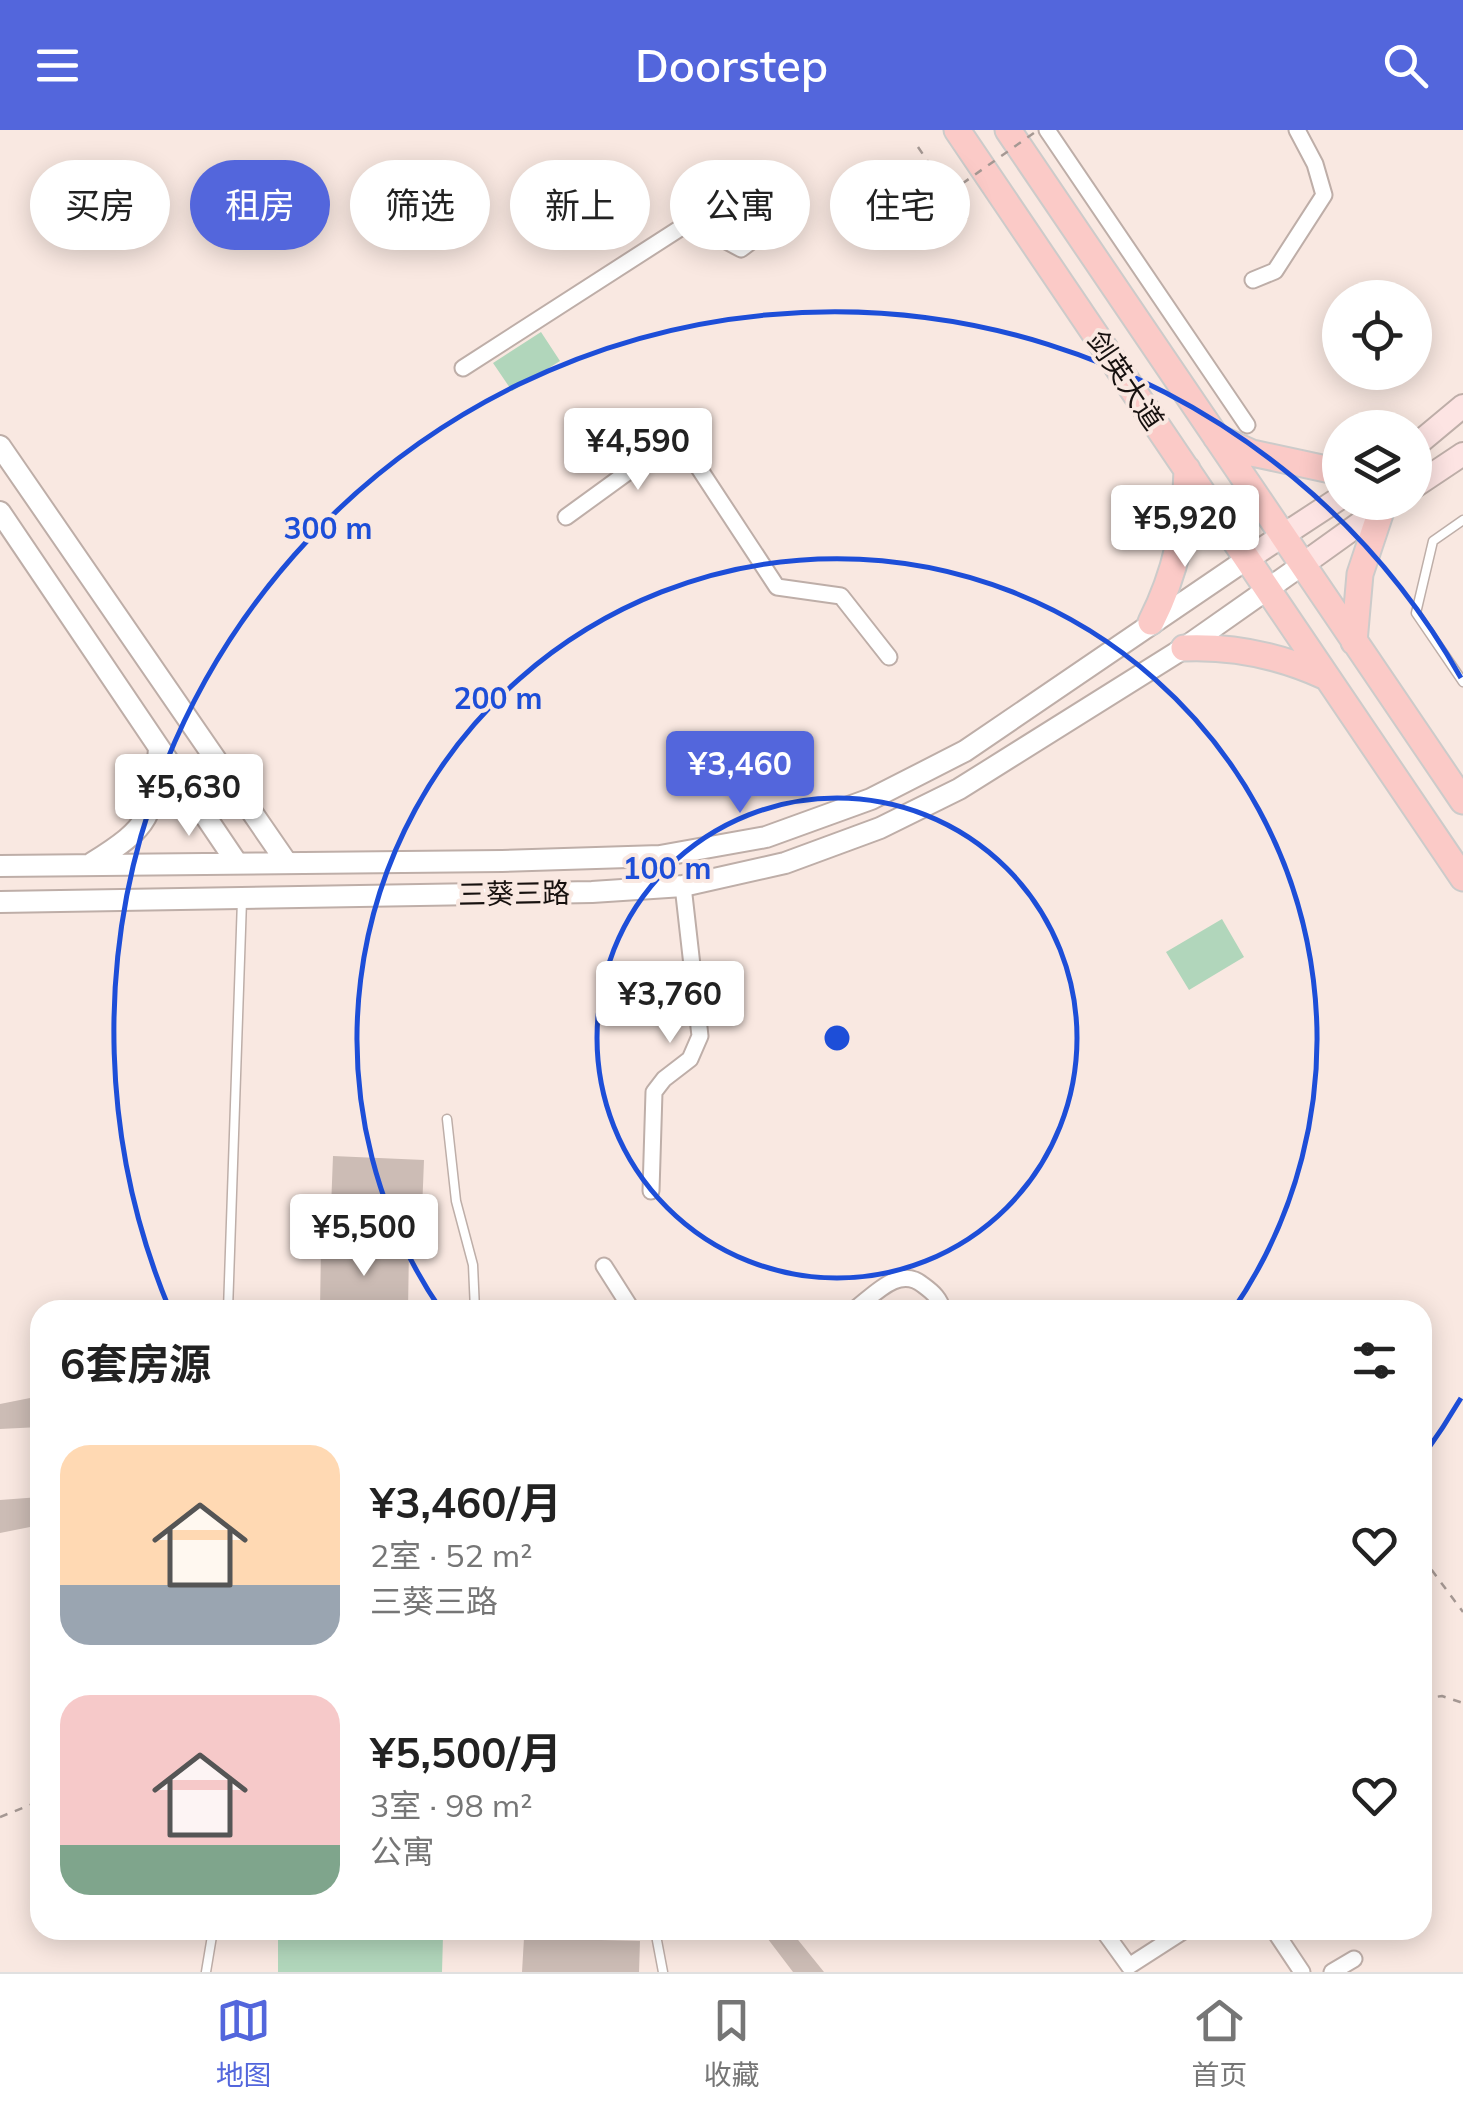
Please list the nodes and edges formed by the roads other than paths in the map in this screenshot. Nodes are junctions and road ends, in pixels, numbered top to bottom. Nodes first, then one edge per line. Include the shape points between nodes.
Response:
1 (957, 130) edge
2 (1008, 130) edge
3 (1047, 130) edge
4 (1297, 130) edge
5 (670, 235) edge
6 (1253, 280) dead end
7 (463, 368) dead end
8 (1463, 406) edge
9 (1247, 425) dead end
10 (684, 432) dead end
11 (1432, 432) edge
12 (1216, 438) junction
13 (0, 446) edge
14 (689, 453) dead end
15 (1463, 454) edge
16 (1187, 468) junction
17 (1322, 468) edge
18 (1432, 475) edge
19 (1322, 510) edge
20 (0, 512) edge
21 (566, 517) dead end
22 (1365, 520) edge
23 (1379, 520) edge
24 (1463, 520) edge
25 (1282, 536) junction
26 (1248, 559) junction
27 (1302, 564) junction
28 (1268, 589) junction
29 (1151, 622) junction
30 (1354, 642) junction
31 (1184, 648) junction
32 (889, 657) dead end
33 (1327, 678) junction
34 (1463, 682) edge
35 (160, 749) junction
36 (1463, 801) edge
37 (286, 863) junction
38 (91, 864) junction
39 (237, 864) junction
40 (0, 866) edge
41 (1463, 878) edge
42 (684, 886) junction
43 (242, 897) junction
44 (0, 902) edge
45 (446, 1119) dead end
46 (651, 1191) dead end
47 (604, 1266) dead end
48 (228, 1300) edge
49 (475, 1300) edge
50 (626, 1300) edge
51 (867, 1300) edge
52 (939, 1300) edge
53 (211, 1940) edge
54 (657, 1940) edge
55 (1111, 1940) edge
56 (1169, 1940) edge
57 (1281, 1940) edge
58 (1354, 1959) dead end
59 (206, 1972) edge
60 (664, 1972) edge
61 (1302, 1972) edge
62 (1332, 1972) edge

1 - 16 main road, 剑英大道
2 - 12 main road, 剑英大道
3 - 9 street
4 - 6 street via 1324,195 1275,271
5 - 7 street
8 - 11 main road
10 - 21 street
12 - 17 main road
12 - 25 main road, 剑英大道
13 - 37 street
14 - 32 street via 776,587 841,596
15 - 18 main road
16 - 26 main road, 剑英大道
16 - 29 main road via 1179,548
19 - 25 main road
20 - 35 street
22 - 27 main road
23 - 30 main road via 1360,574
24 - 34 lane via 1433,541 1416,614
25 - 26 main road
25 - 27 main road, 剑英大道
26 - 28 main road, 剑英大道
26 - 29 street, 三葵三路
27 - 28 street, 三葵三路
27 - 30 main road, 剑英大道
28 - 31 street, 三葵三路
28 - 33 main road, 剑英大道
29 - 37 street, 三葵三路 via 965,751 871,799 766,837 660,856
30 - 36 main road, 剑英大道
31 - 33 main road via 1255,652
31 - 42 street, 三葵三路 via 958,790 896,820 784,863
33 - 41 main road, 剑英大道
35 - 38 street via 149,816 132,838
35 - 39 street
37 - 39 street, 三葵三路
38 - 39 street, 三葵三路
38 - 40 street, 三葵三路
42 - 43 street, 三葵三路
42 - 46 street via 700,1036 690,1059 654,1092
43 - 44 street, 三葵三路
43 - 48 lane
45 - 49 lane
47 - 50 street
51 - 52 street via 905,1276
53 - 59 lane
54 - 60 lane
55 - 56 street via 1129,1966
57 - 61 street
58 - 62 street

